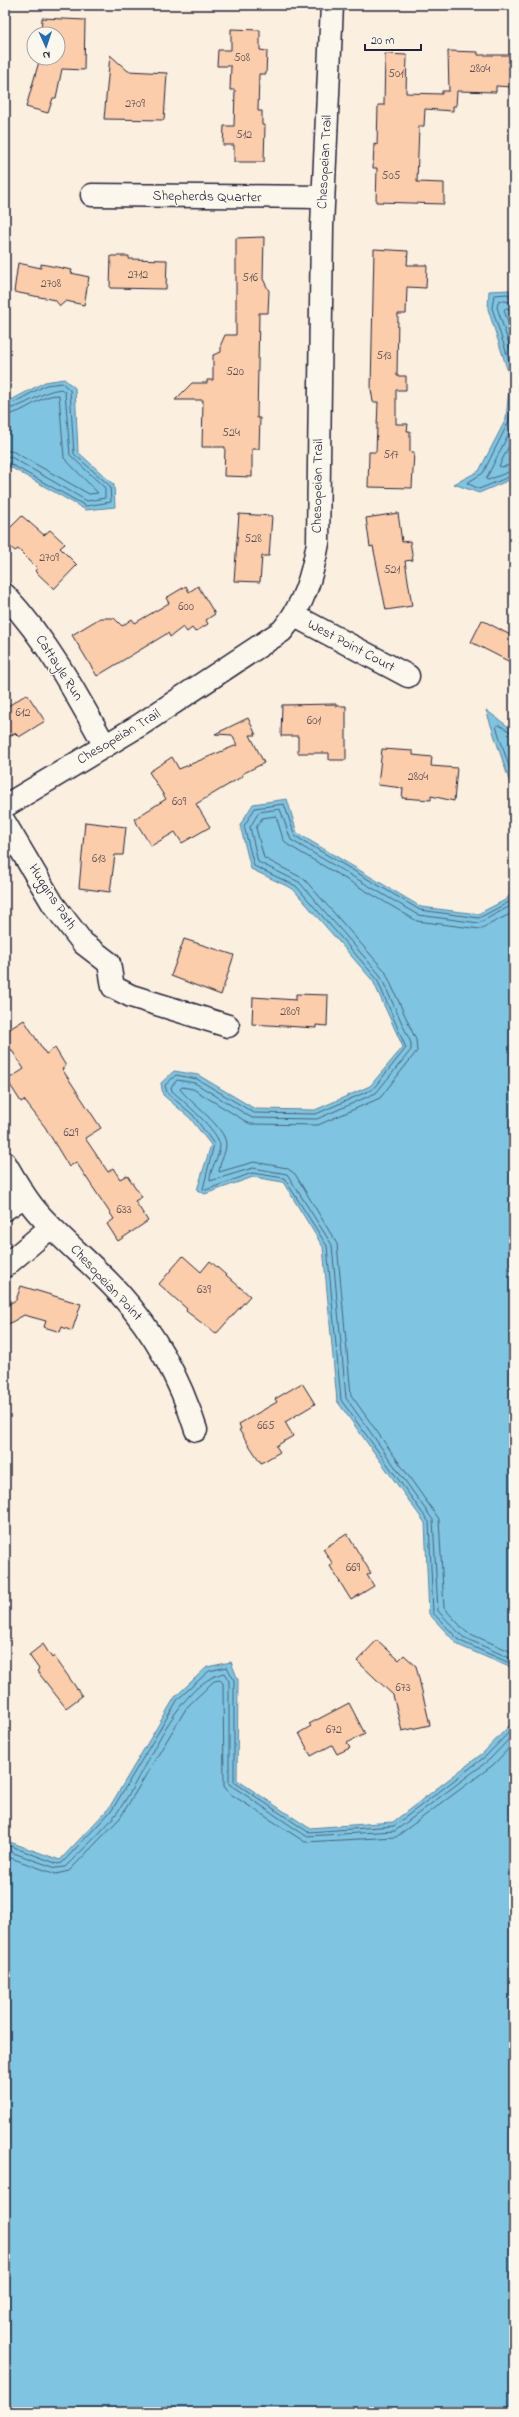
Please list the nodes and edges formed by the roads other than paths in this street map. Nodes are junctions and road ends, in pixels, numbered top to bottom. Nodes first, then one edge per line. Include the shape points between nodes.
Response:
1 (332, 5) edge
2 (92, 195) dead end
3 (323, 197) junction
4 (5, 595) edge
5 (295, 616) junction
6 (408, 676) dead end
7 (105, 746) junction
8 (5, 806) edge
9 (5, 823) edge
10 (228, 1026) dead end
11 (5, 1163) edge
12 (25, 1196) junction
13 (5, 1209) edge
14 (51, 1226) junction
15 (5, 1266) edge
16 (196, 1430) dead end

1 - 3 street, Chesopeian Trail
2 - 3 street, Shepherds Quarter
3 - 5 street, Chesopeian Trail via 318,543 310,581
4 - 7 street, Cattayle Run via 64,671
5 - 6 street, West Point Court
5 - 7 street, Chesopeian Trail via 282,631 217,676
7 - 8 street, Chesopeian Trail
9 - 10 street, Huggins Path via 53,904 83,943 109,963 113,987 131,996
11 - 12 street
12 - 13 street
12 - 14 street
14 - 15 street
14 - 16 street, Chesopeian Point via 119,1293 148,1329 172,1369 188,1404

